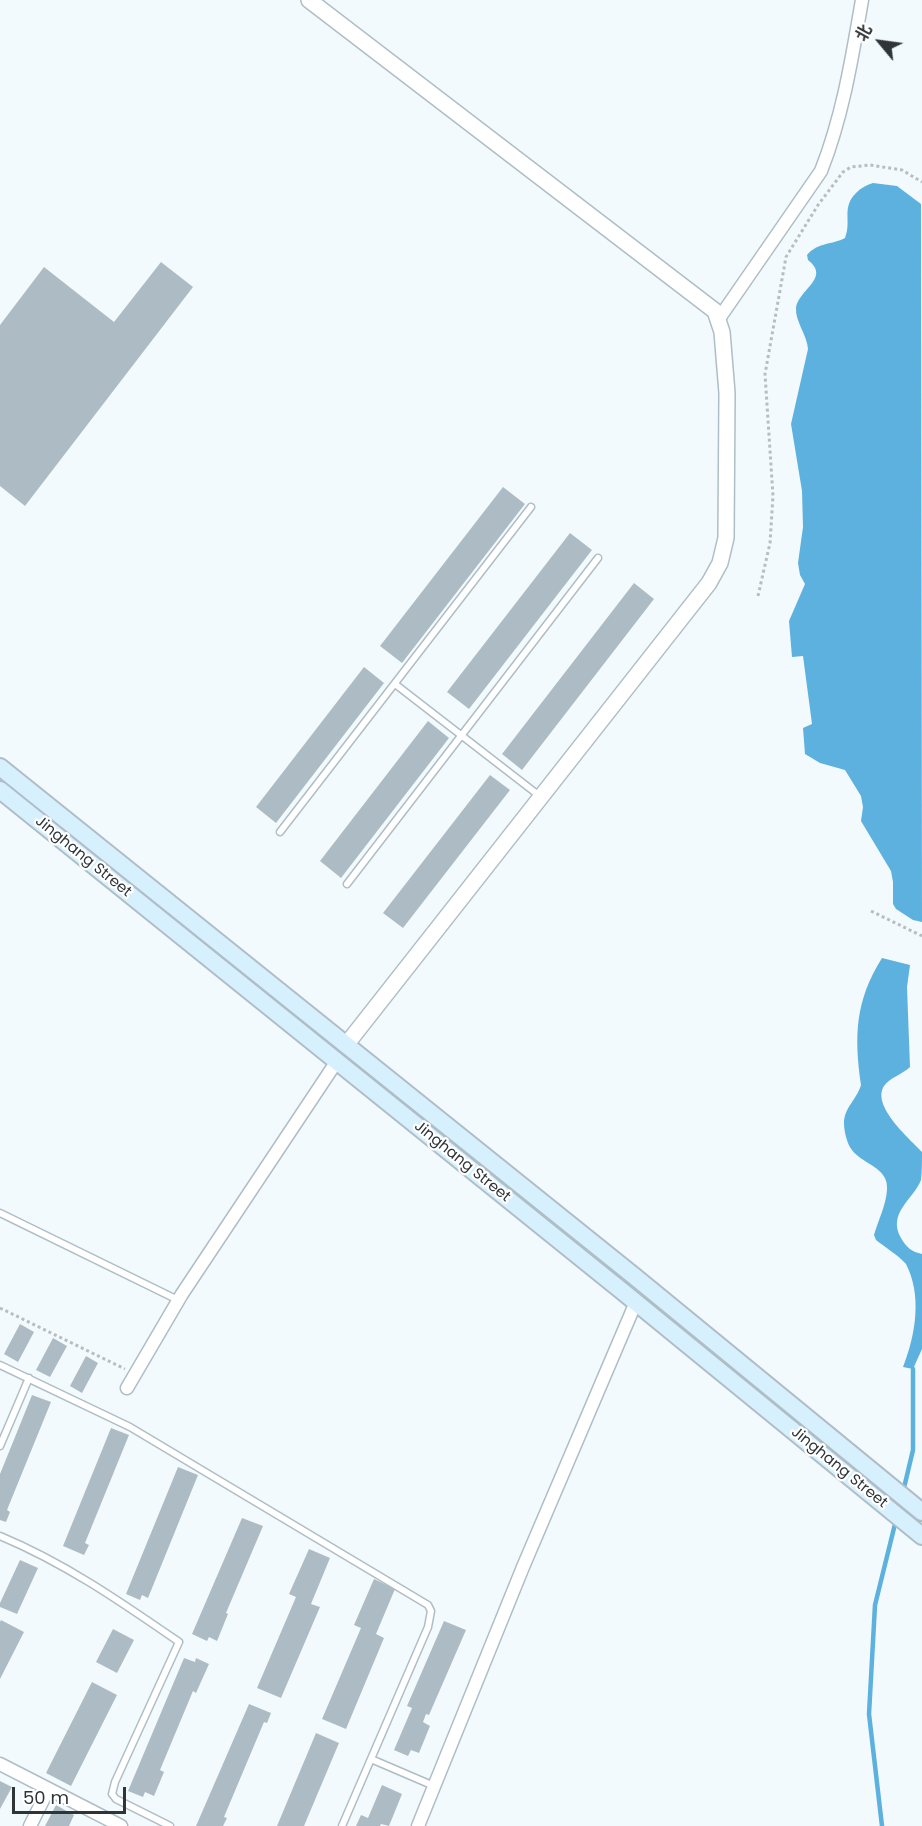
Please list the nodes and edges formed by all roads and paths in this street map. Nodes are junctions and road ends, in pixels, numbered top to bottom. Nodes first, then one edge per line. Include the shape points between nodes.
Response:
1 (309, 0) edge
2 (862, 0) edge
3 (922, 182) edge
4 (718, 320) junction
5 (531, 507) dead end
6 (598, 558) dead end
7 (759, 596) dead end
8 (394, 684) junction
9 (461, 735) junction
10 (0, 766) edge
11 (0, 790) edge
12 (541, 797) junction
13 (280, 832) dead end
14 (346, 884) dead end
15 (871, 911) dead end
16 (922, 936) edge
17 (346, 1045) junction
18 (337, 1061) junction
19 (0, 1213) edge
20 (178, 1300) junction
21 (636, 1302) junction
22 (0, 1308) edge
23 (0, 1365) edge
24 (135, 1374) junction
25 (28, 1378) junction
26 (126, 1388) dead end
27 (0, 1446) edge
28 (922, 1512) edge
29 (0, 1536) edge
30 (922, 1536) edge
31 (371, 1759) junction
32 (0, 1764) edge
33 (434, 1786) junction
34 (48, 1790) junction
35 (30, 1826) edge
36 (121, 1826) edge
37 (170, 1826) edge
38 (342, 1826) edge
39 (418, 1826) edge

1 - 4 street via 715,311
2 - 4 street via 848,84 821,171
3 - 7 path via 902,170 870,165 851,167 818,206 786,257 765,374 773,496 770,543
4 - 12 street via 727,393 726,538 720,563 710,583
5 - 8 lane
6 - 9 lane
8 - 9 lane
8 - 13 lane
9 - 12 lane
9 - 14 lane
10 - 17 main road, Jinghang Street
11 - 18 main road, Jinghang Street
12 - 17 street
15 - 16 path
17 - 28 main road, Jinghang Street
18 - 20 street
18 - 21 main road, Jinghang Street
19 - 20 lane
20 - 24 street
21 - 30 main road, Jinghang Street
21 - 33 street
22 - 24 path
23 - 25 lane
24 - 26 street
25 - 27 lane
25 - 31 lane via 130,1427 428,1605 428,1627
29 - 37 lane via 32,1549 99,1587 179,1642 112,1794
31 - 33 lane
31 - 38 lane
32 - 34 street
33 - 39 street
34 - 35 street
34 - 36 street

